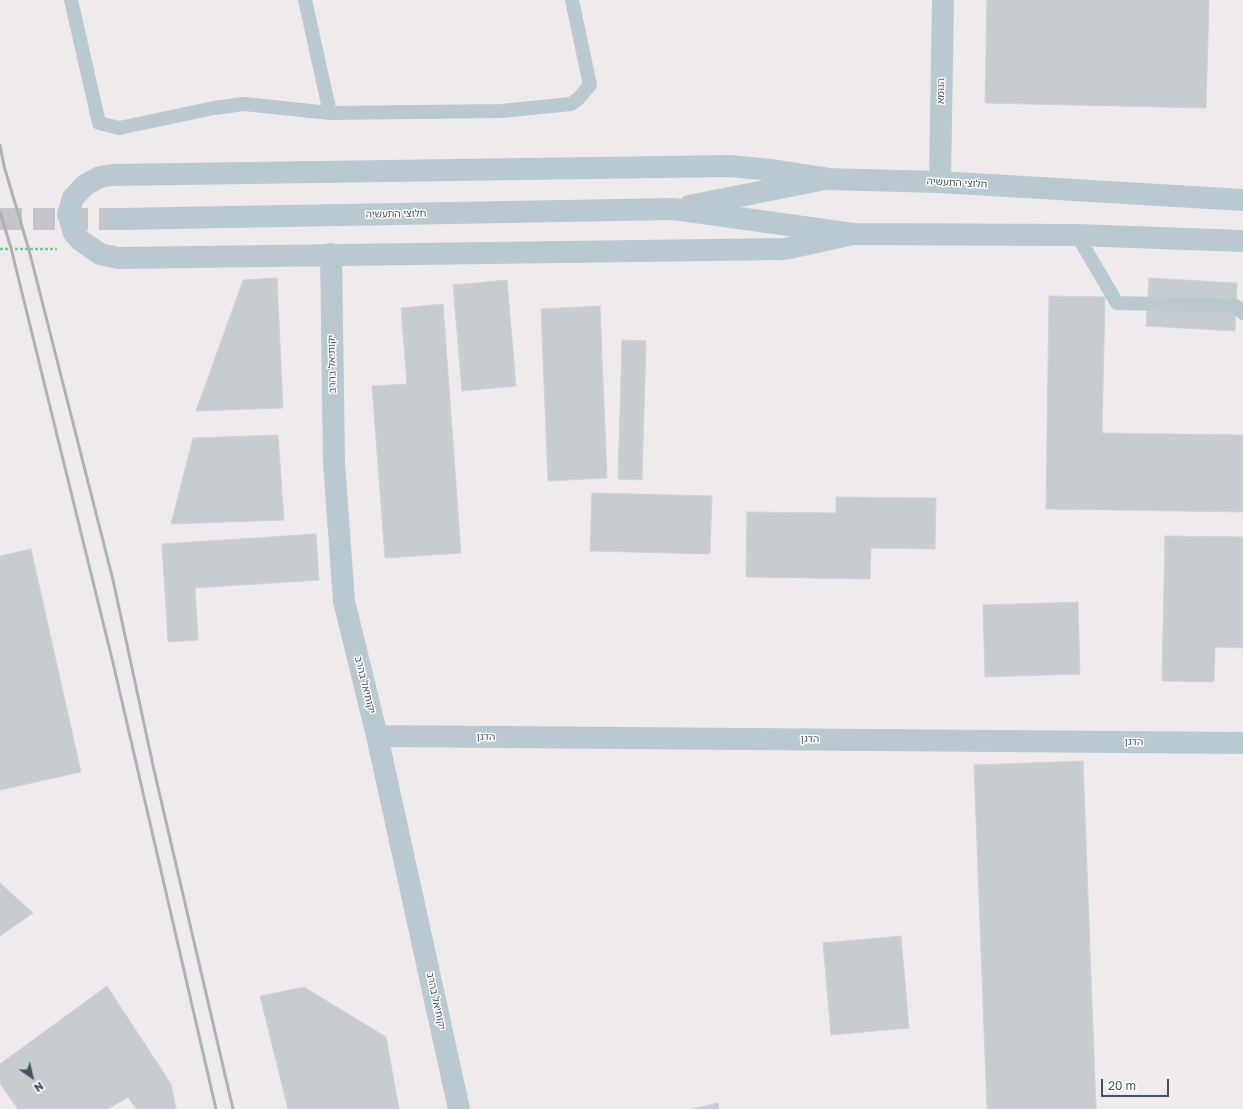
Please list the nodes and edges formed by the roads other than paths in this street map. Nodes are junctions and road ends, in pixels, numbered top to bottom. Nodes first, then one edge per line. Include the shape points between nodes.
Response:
1 (71, 0) edge
2 (305, 0) edge
3 (572, 0) edge
4 (943, 0) edge
5 (330, 113) junction
6 (825, 178) junction
7 (940, 182) junction
8 (1243, 200) edge
9 (674, 209) junction
10 (118, 219) tunnel mouth
11 (853, 234) junction
12 (1077, 235) junction
13 (1243, 241) edge
14 (331, 254) junction
15 (1243, 313) edge
16 (377, 736) junction
17 (1243, 743) edge
18 (459, 1109) edge

1 - 5 lane via 99,123 119,128 244,104
2 - 5 lane
3 - 5 lane via 590,85 571,104 501,111
4 - 7 street, הגומא
6 - 7 street, חלוצי התעשיה
6 - 9 street, חלוצי התעשיה
6 - 14 street via 730,166 111,175 100,177 85,185 69,206 68,214 74,233 90,248 109,257
7 - 8 street, חלוצי התעשיה
9 - 10 street, חלוצי התעשיה
9 - 11 street, חלוצי התעשיה
11 - 12 street, חלוצי התעשיה
11 - 14 street via 785,249
12 - 13 street, חלוצי התעשיה
12 - 15 lane via 1117,303 1236,306
14 - 16 street, יקותיאל בהרב via 334,463 344,601
16 - 17 street, הדגן
16 - 18 street, יקותיאל בהרב

